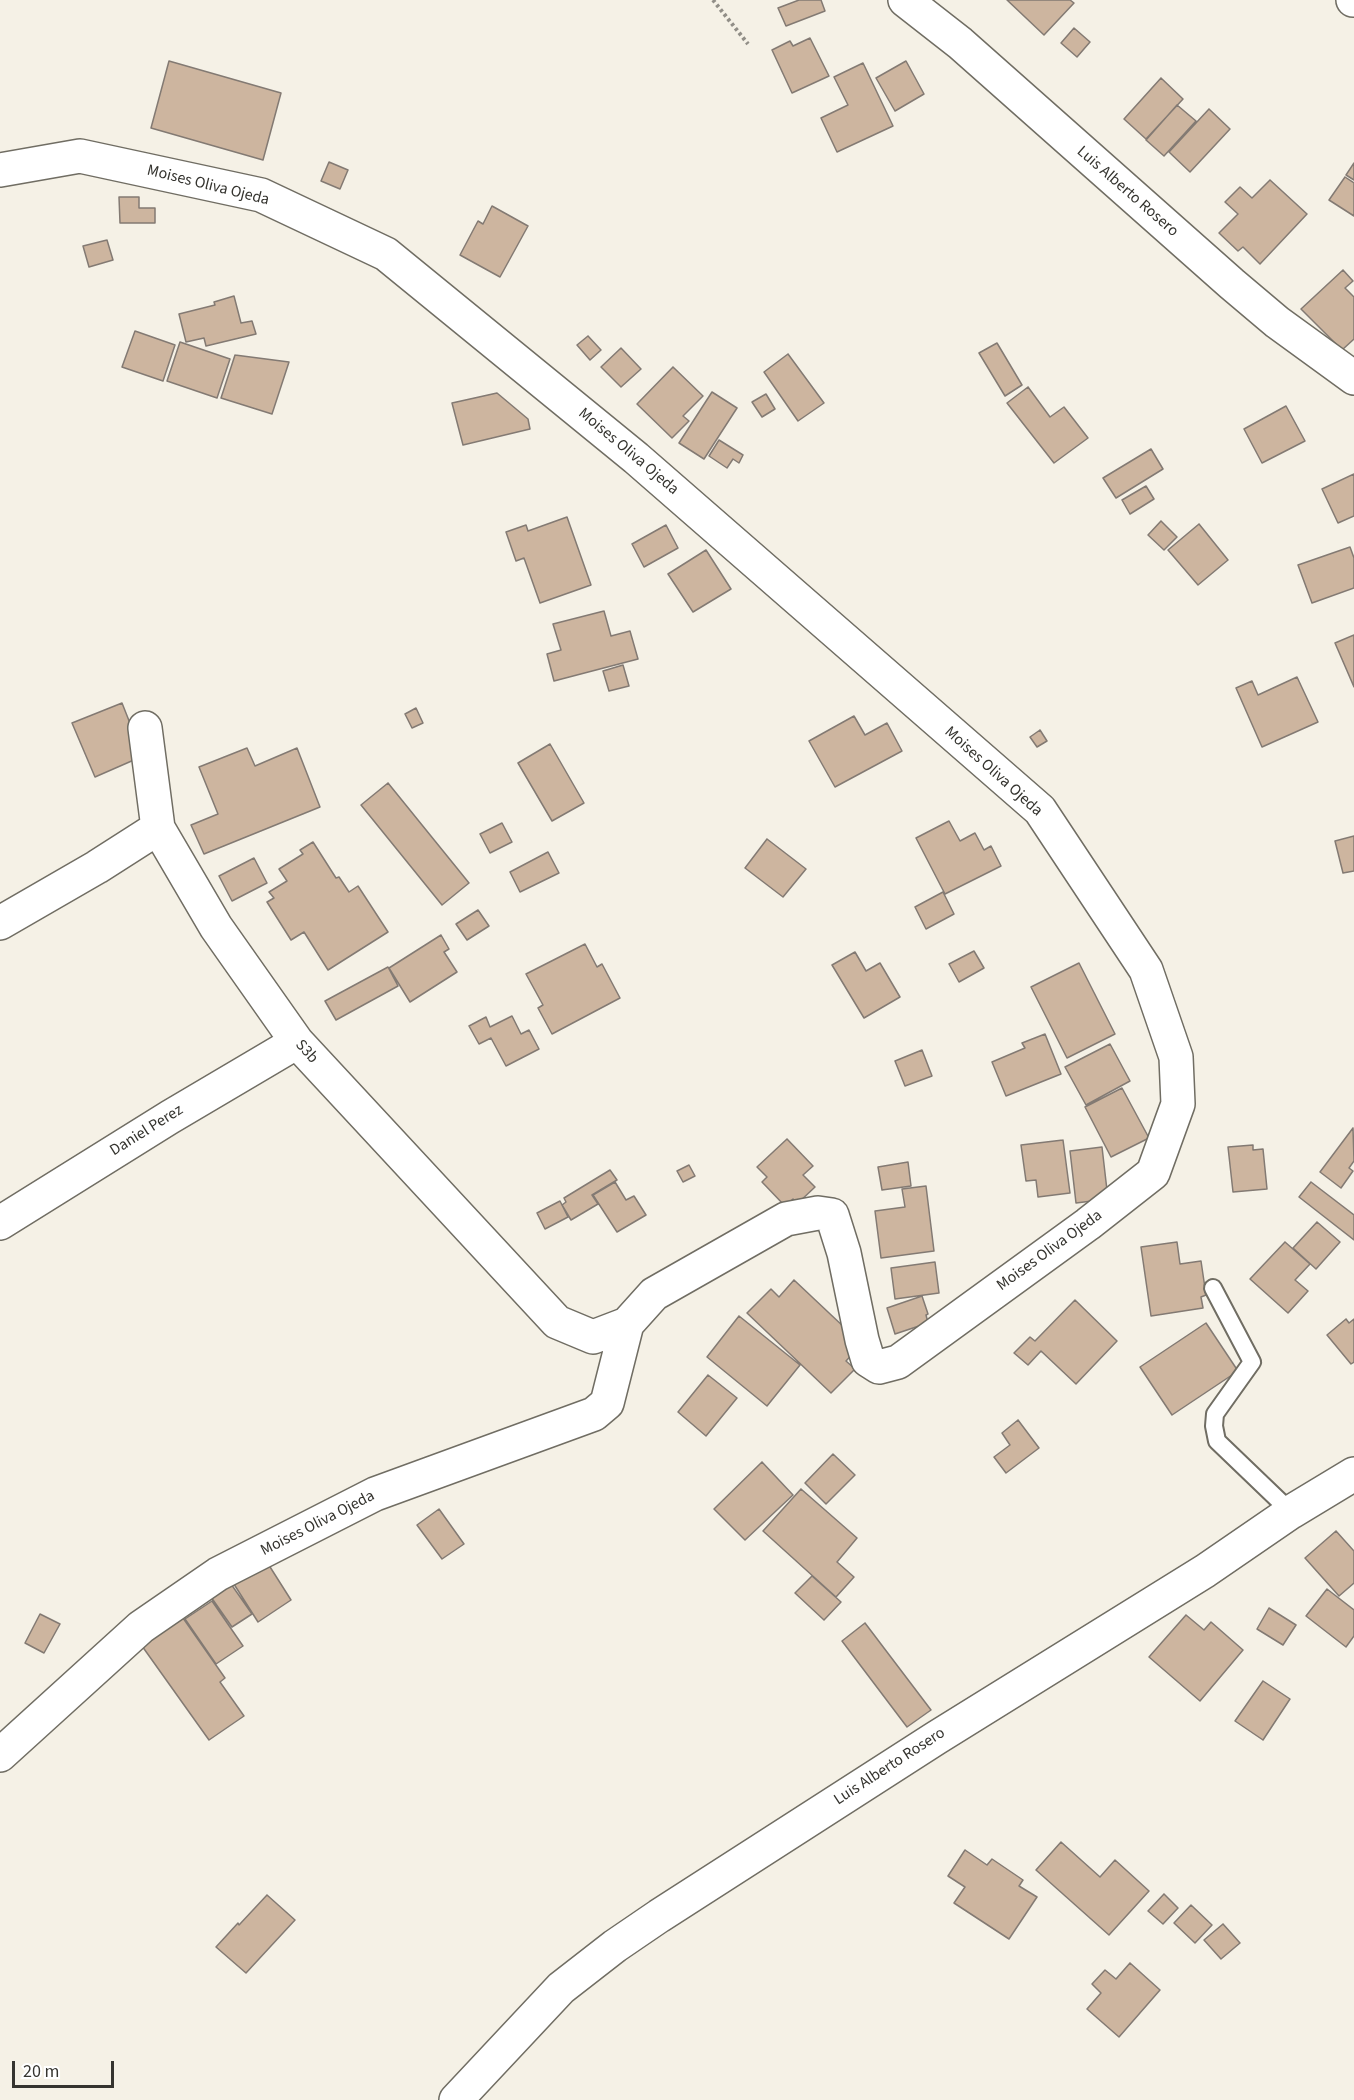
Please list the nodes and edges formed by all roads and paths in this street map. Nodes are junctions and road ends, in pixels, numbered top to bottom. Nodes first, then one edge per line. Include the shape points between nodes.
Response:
1 (713, 0) edge
2 (905, 0) edge
3 (748, 44) dead end
4 (0, 170) edge
5 (1354, 378) edge
6 (145, 728) dead end
7 (158, 828) junction
8 (0, 923) edge
9 (297, 1042) junction
10 (0, 1224) edge
11 (1213, 1288) dead end
12 (557, 1322) joint
13 (627, 1324) junction
14 (1354, 1474) edge
15 (1291, 1512) junction
16 (0, 1755) edge
17 (456, 2100) edge

1 - 3 path
2 - 5 street, Luis Alberto Rosero via 960,43 1277,322
4 - 13 street, Moises Oliva Ojeda via 80,156 261,195 386,254 636,458 1040,810 1146,970 1176,1057 1178,1104 1153,1173 898,1362 879,1367 868,1360 832,1215 818,1213 786,1219 654,1294
6 - 7 street, S3b
7 - 8 street
7 - 9 street, S3b via 216,927
9 - 10 street, Daniel Perez
9 - 12 street, S3b
11 - 15 lane via 1252,1362 1215,1414 1217,1441
12 - 13 street, Moises Oliva Ojeda via 593,1337
13 - 16 street, Moises Oliva Ojeda via 607,1404 594,1414 375,1494 218,1574 141,1627
14 - 15 street, Luis Alberto Rosero
15 - 17 street, Luis Alberto Rosero via 1205,1571 936,1738 624,1940 561,1988

